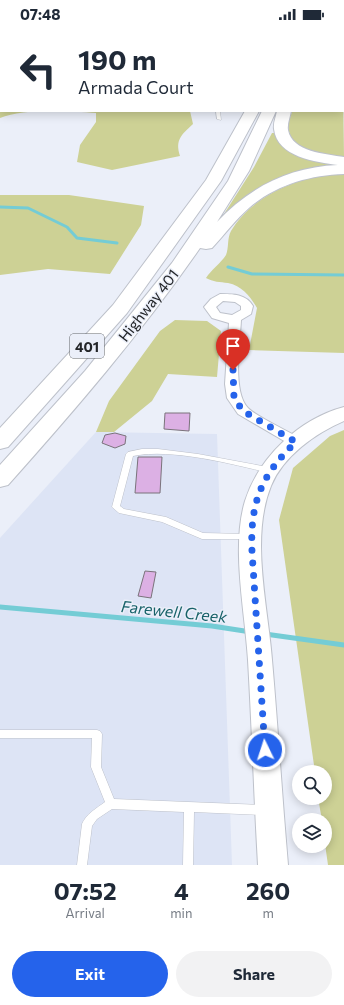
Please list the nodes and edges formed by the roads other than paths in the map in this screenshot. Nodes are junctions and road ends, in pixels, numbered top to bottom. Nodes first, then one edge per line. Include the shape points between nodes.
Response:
1 (218, 112) edge
2 (251, 112) edge
3 (269, 112) edge
4 (284, 112) edge
5 (219, 119) dead end
6 (344, 161) edge
7 (344, 169) edge
8 (162, 290) junction
9 (235, 319) dead end
10 (344, 413) edge
11 (0, 442) edge
12 (296, 442) junction
13 (270, 470) junction
14 (0, 479) edge
15 (251, 537) junction
16 (0, 734) edge
17 (111, 804) junction
18 (189, 808) junction
19 (269, 810) junction
20 (82, 865) edge
21 (188, 865) edge
22 (274, 865) edge

1 - 5 lane
2 - 11 highway, Highway 401 / 401 via 213,181 120,309
3 - 8 highway, Highway 401 / 401 via 231,189
4 - 6 highway via 280,130 288,143 303,154
7 - 8 highway via 308,174 258,194 244,204
8 - 14 highway, Highway 401 / 401 via 50,425
9 - 12 street via 232,384 234,398 243,411
10 - 12 main road
12 - 13 main road
13 - 15 main road via 255,504
13 - 15 lane via 179,454 137,451 130,454 116,507 122,512 163,519 202,536
15 - 19 main road
16 - 17 lane via 97,734 96,767
17 - 18 lane
17 - 20 lane via 87,824
18 - 19 lane
18 - 21 lane
19 - 22 main road

